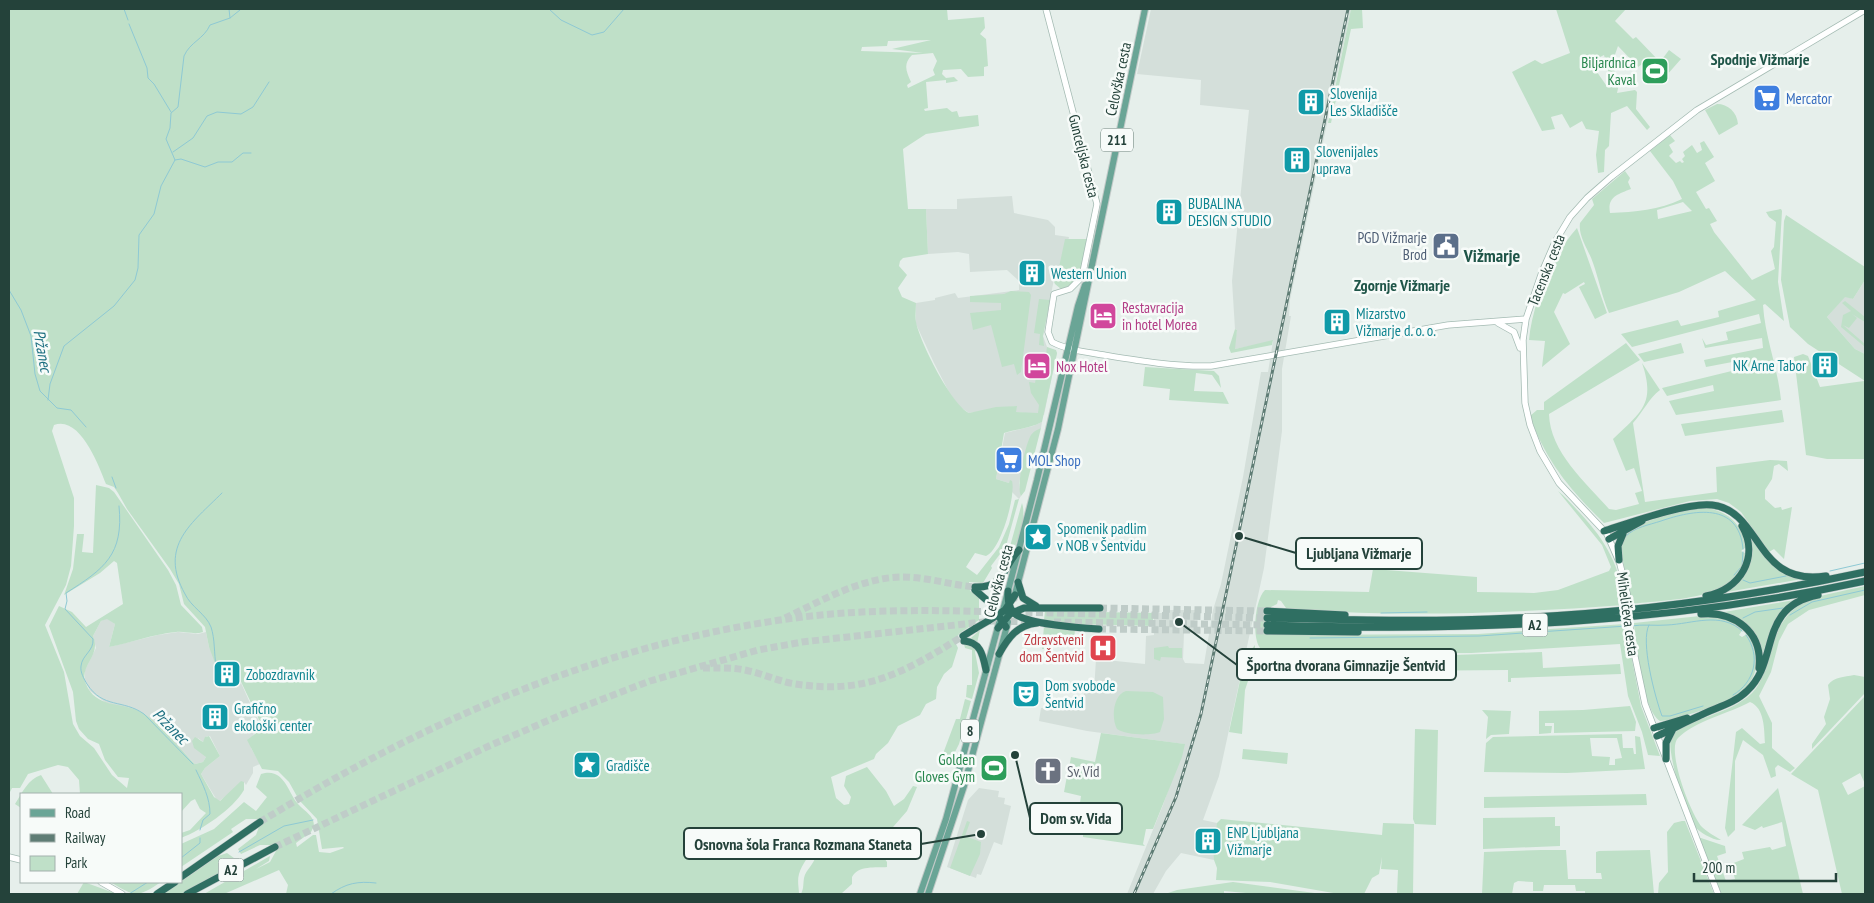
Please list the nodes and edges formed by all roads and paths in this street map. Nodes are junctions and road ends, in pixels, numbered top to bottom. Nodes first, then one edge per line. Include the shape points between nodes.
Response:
1 (1046, 9) edge
2 (1145, 9) edge
3 (1865, 10) edge
4 (1090, 272) junction
5 (1526, 319) junction
6 (1491, 322) junction
7 (1068, 348) junction
8 (1076, 349) junction
9 (1524, 365) junction
10 (1735, 515) junction
11 (1652, 517) junction
12 (1604, 531) junction
13 (1624, 532) junction
14 (1609, 539) junction
15 (1019, 550) junction
16 (1619, 560) junction
17 (1865, 572) edge
18 (1844, 577) junction
19 (1865, 581) edge
20 (1018, 582) junction
21 (1857, 583) junction
22 (1008, 591) joint
23 (1015, 595) joint
24 (1672, 605) junction
25 (1043, 608) junction
26 (1100, 608) tunnel mouth
27 (1675, 613) junction
28 (1006, 615) junction
29 (1042, 623) junction
30 (998, 628) joint
31 (1099, 629) tunnel mouth
32 (999, 654) junction
33 (986, 670) junction
34 (1758, 676) junction
35 (1700, 715) junction
36 (1654, 728) junction
37 (1674, 728) junction
38 (1657, 736) junction
39 (1666, 759) junction
40 (260, 822) tunnel mouth
41 (275, 847) tunnel mouth
42 (182, 876) edge
43 (103, 883) edge
44 (174, 883) edge
45 (122, 894) edge
46 (157, 894) edge
47 (187, 894) edge
48 (920, 894) edge
49 (928, 894) edge
50 (1718, 894) edge

1 - 7 street, Gunceljska cesta via 1097,204 1082,277 1075,286 1057,294 1049,337 1052,342
2 - 4 main road, Celovška cesta / 211
3 - 5 street, Tacenska cesta via 1696,110 1600,186 1577,208 1558,236
4 - 7 main road, Celovška cesta / 211
4 - 8 main road, Celovška cesta / 211
5 - 6 street, Tacenska cesta
5 - 9 street, Miheličeva cesta
6 - 8 street, Tacenska cesta via 1448,325 1223,364 1178,366
6 - 9 street via 1507,326 1514,332
7 - 8 street, Tacenska cesta
7 - 15 main road, Celovška cesta / 211
8 - 20 main road, Celovška cesta / 211
9 - 12 street, Miheličeva cesta via 1527,414 1540,450 1559,483
10 - 11 highway via 1717,506 1702,505
10 - 18 highway via 1764,554 1781,568 1806,577
10 - 24 highway via 1748,544 1748,560 1742,575 1723,591
11 - 12 highway
11 - 13 highway
12 - 14 street, Miheličeva cesta
13 - 14 highway
13 - 16 highway via 1620,539
14 - 16 street, Miheličeva cesta
15 - 22 main road, Celovška cesta / 211
15 - 28 highway via 1003,575 977,589
16 - 36 street, Miheličeva cesta, bridge via 1627,593 1638,680
17 - 18 highway, A2
18 - 24 highway, A2
19 - 21 highway, A2
20 - 23 main road, Celovška cesta / 211
20 - 25 highway via 1023,598
21 - 27 highway, A2
21 - 34 highway via 1809,597 1787,610 1773,631
22 - 28 highway
23 - 28 highway
24 - 27 highway, A2 via 1539,617 1404,620 1393,616 1267,622 1395,628 1529,626
25 - 26 highway
25 - 28 highway via 1024,608
27 - 34 highway via 1688,616 1721,614 1742,622 1758,647
28 - 29 highway
28 - 30 highway
28 - 32 main road, Celovška cesta
28 - 33 highway, bridge via 976,628 966,640 980,648
29 - 31 highway
29 - 32 highway via 1028,624 1017,630
30 - 33 main road, Celovška cesta / 8
32 - 49 main road, Celovška cesta / 8 via 964,786
33 - 48 main road, Celovška cesta / 8 via 946,820
34 - 35 highway via 1739,697
35 - 36 highway
35 - 37 highway
36 - 38 street, Miheličeva cesta
37 - 38 highway
37 - 39 highway via 1666,743
38 - 39 street, Miheličeva cesta
39 - 50 street, Miheličeva cesta
40 - 42 highway, A2
41 - 47 highway, A2
43 - 45 street
44 - 46 highway

